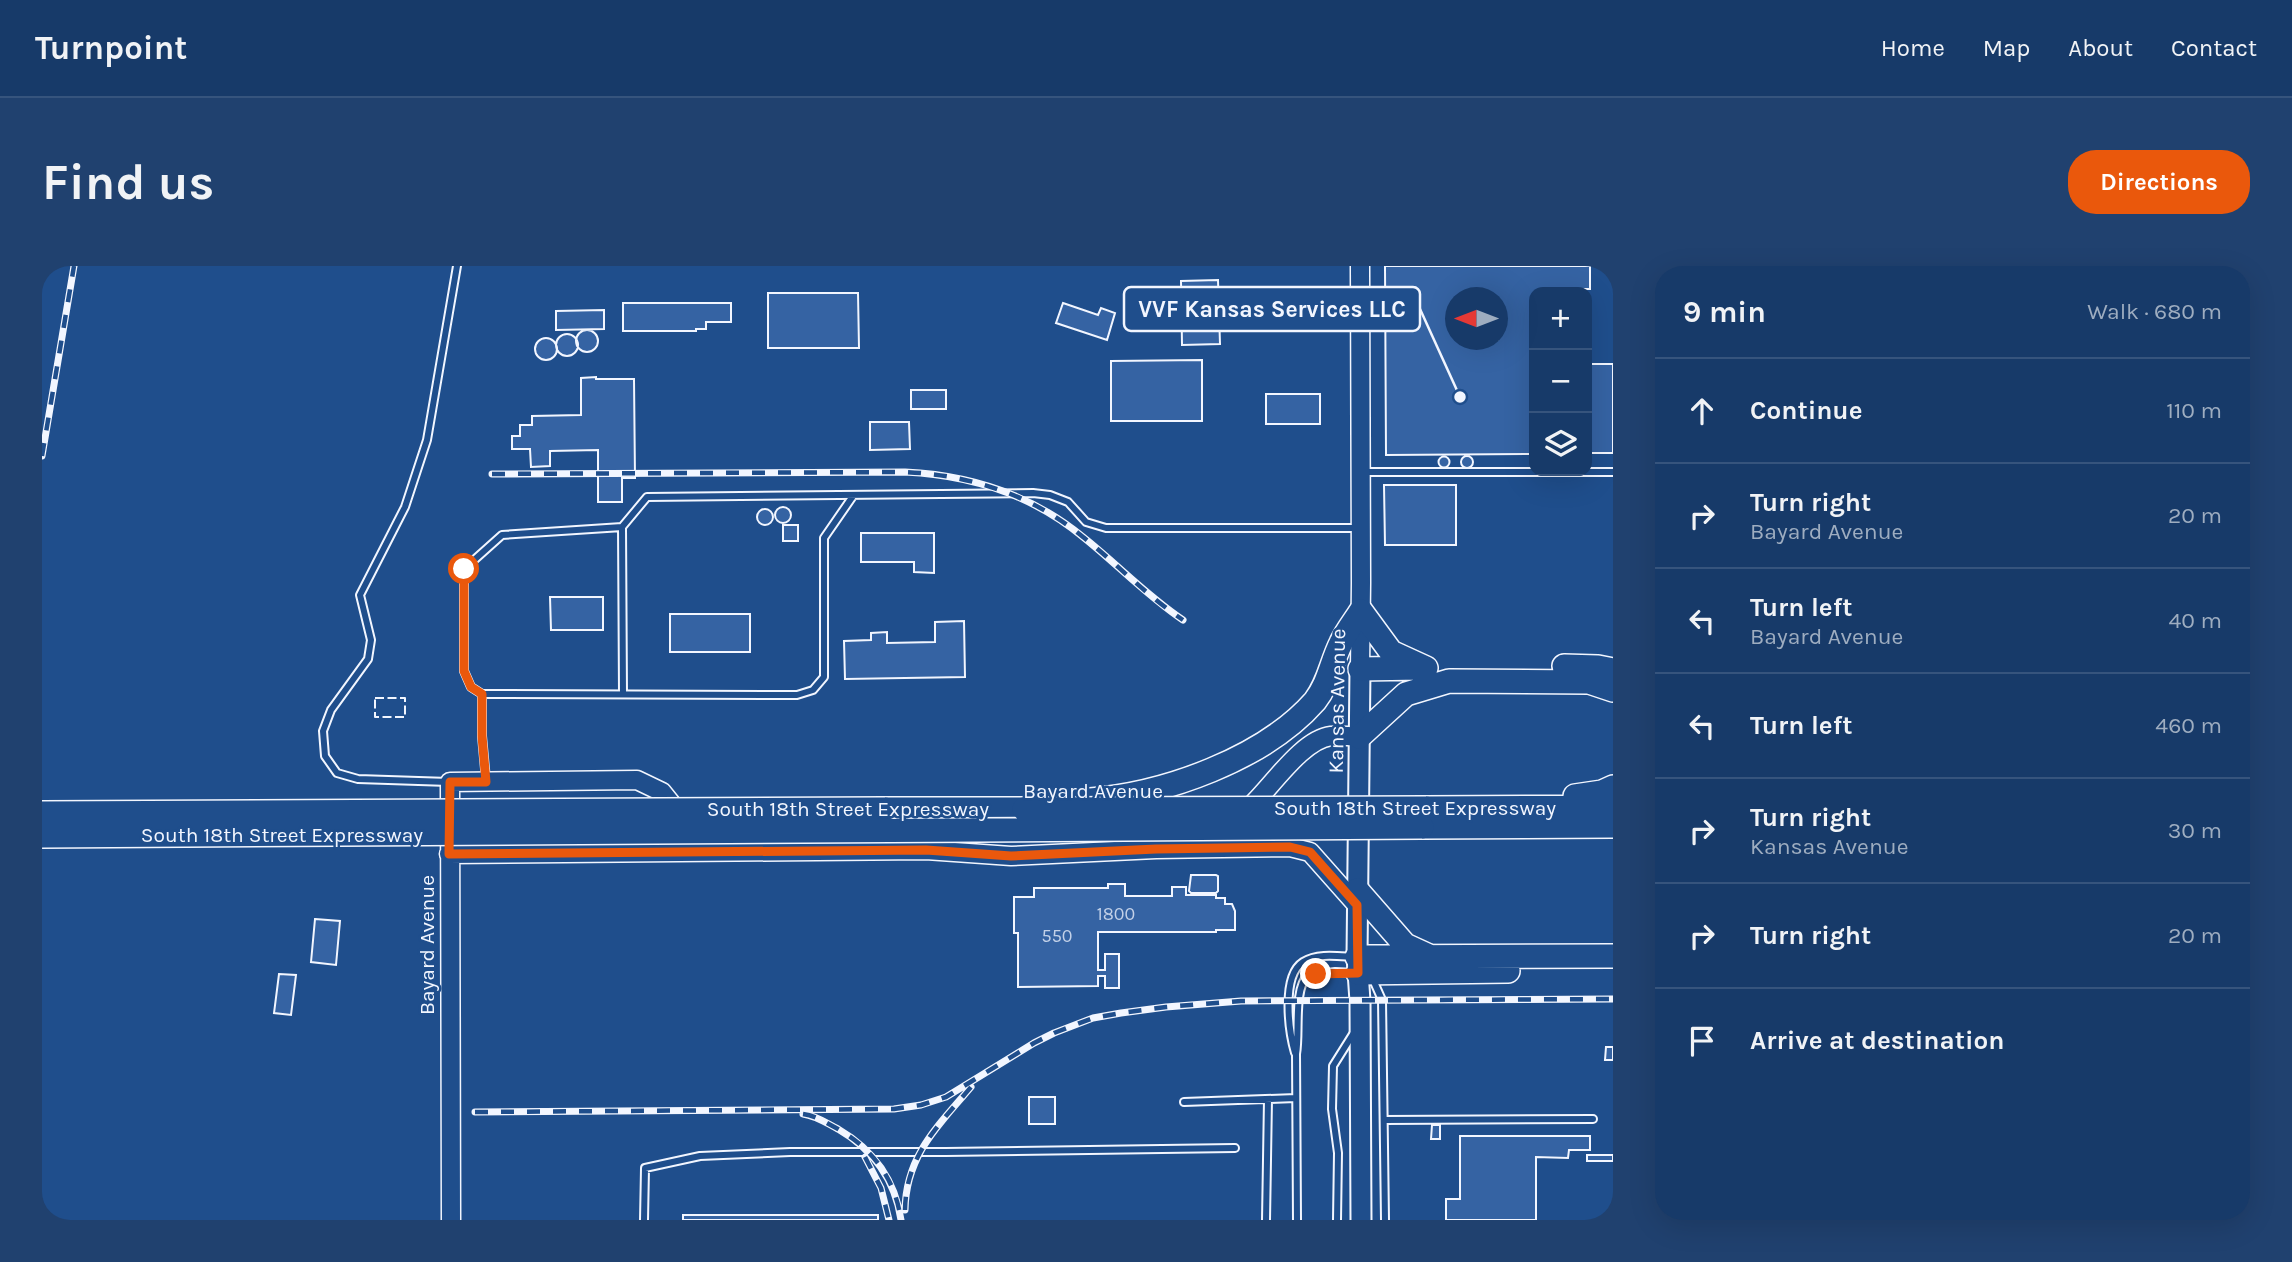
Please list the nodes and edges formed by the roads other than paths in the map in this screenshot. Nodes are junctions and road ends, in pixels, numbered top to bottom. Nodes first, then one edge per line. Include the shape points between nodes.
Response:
1 (457, 266) edge
2 (1360, 266) edge
3 (1239, 308) dead end
4 (1360, 309) junction
5 (1361, 471) junction
6 (1613, 472) edge
7 (853, 496) junction
8 (622, 527) junction
9 (1361, 528) junction
10 (1361, 611) junction
11 (1426, 668) junction
12 (1360, 669) junction
13 (1613, 670) edge
14 (1613, 690) edge
15 (482, 694) junction
16 (623, 694) junction
17 (1359, 737) junction
18 (450, 782) junction
19 (486, 782) junction
20 (1613, 787) edge
21 (1613, 807) edge
22 (1532, 808) junction
23 (1024, 809) junction
24 (42, 813) edge
25 (1424, 818) junction
26 (1586, 827) junction
27 (1613, 827) edge
28 (42, 836) edge
29 (1613, 837) edge
30 (449, 854) junction
31 (1357, 897) junction
32 (1429, 956) junction
33 (1613, 956) edge
34 (1357, 965) junction
35 (1613, 969) edge
36 (1360, 1024) junction
37 (1296, 1054) junction
38 (1296, 1098) junction
39 (1268, 1099) junction
40 (1184, 1102) dead end
41 (1593, 1119) dead end
42 (1384, 1120) junction
43 (1235, 1148) dead end
44 (451, 1220) edge
45 (644, 1220) edge
46 (1266, 1220) edge
47 (1297, 1220) edge
48 (1337, 1220) edge
49 (1361, 1220) edge
50 (1385, 1220) edge

1 - 18 lane via 427,440 405,507 360,595 371,640 368,659 331,710 323,731 325,756 337,773 358,779
2 - 4 street, Kansas Avenue
3 - 4 lane
4 - 5 street, Kansas Avenue
5 - 6 lane
5 - 9 street, Kansas Avenue
7 - 8 lane via 647,497
7 - 9 lane via 1050,495 1069,502 1086,522 1106,528
7 - 16 lane via 824,538 824,677 813,690 797,695
8 - 15 lane via 502,535 464,569 464,671 471,687
8 - 16 lane
9 - 10 street, Kansas Avenue
10 - 11 highway via 1391,652
10 - 12 street, Kansas Avenue
10 - 23 highway, bridge via 1340,644 1331,675 1315,700 1270,739 1205,772 1119,798 1049,802
11 - 12 highway
11 - 13 highway
12 - 17 main road, Kansas Avenue
14 - 17 highway via 1589,682 1449,681 1406,694
15 - 16 lane
15 - 19 lane
17 - 19 street, Bayard Avenue via 1323,738 1295,758 1243,814 678,812 663,792 637,780
17 - 31 main road, Kansas Avenue
18 - 19 street, Bayard Avenue
18 - 30 street, Bayard Avenue
20 - 22 highway
21 - 22 highway, South 18th Street Expressway
22 - 25 highway, South 18th Street Expressway
23 - 24 highway, South 18th Street Expressway, bridge
23 - 25 highway, South 18th Street Expressway, bridge
25 - 26 highway, South 18th Street Expressway
25 - 28 highway, South 18th Street Expressway, bridge
26 - 27 highway, South 18th Street Expressway
26 - 29 highway
30 - 31 street via 926,850 1011,856 1290,847 1310,852
30 - 44 street, Bayard Avenue
31 - 32 highway via 1405,945
31 - 34 main road, Kansas Avenue
32 - 33 highway
32 - 34 highway
34 - 35 highway
34 - 36 main road, Kansas Avenue
34 - 37 lane via 1304,979
34 - 37 lane via 1316,957 1304,961 1292,975 1290,1036
34 - 42 lane via 1374,982 1382,1000
36 - 48 lane via 1333,1066
36 - 49 main road, Kansas Avenue
37 - 38 lane
38 - 39 lane
38 - 47 lane
39 - 40 lane
39 - 46 lane
41 - 42 lane
42 - 50 lane
43 - 45 lane via 700,1156 645,1168

